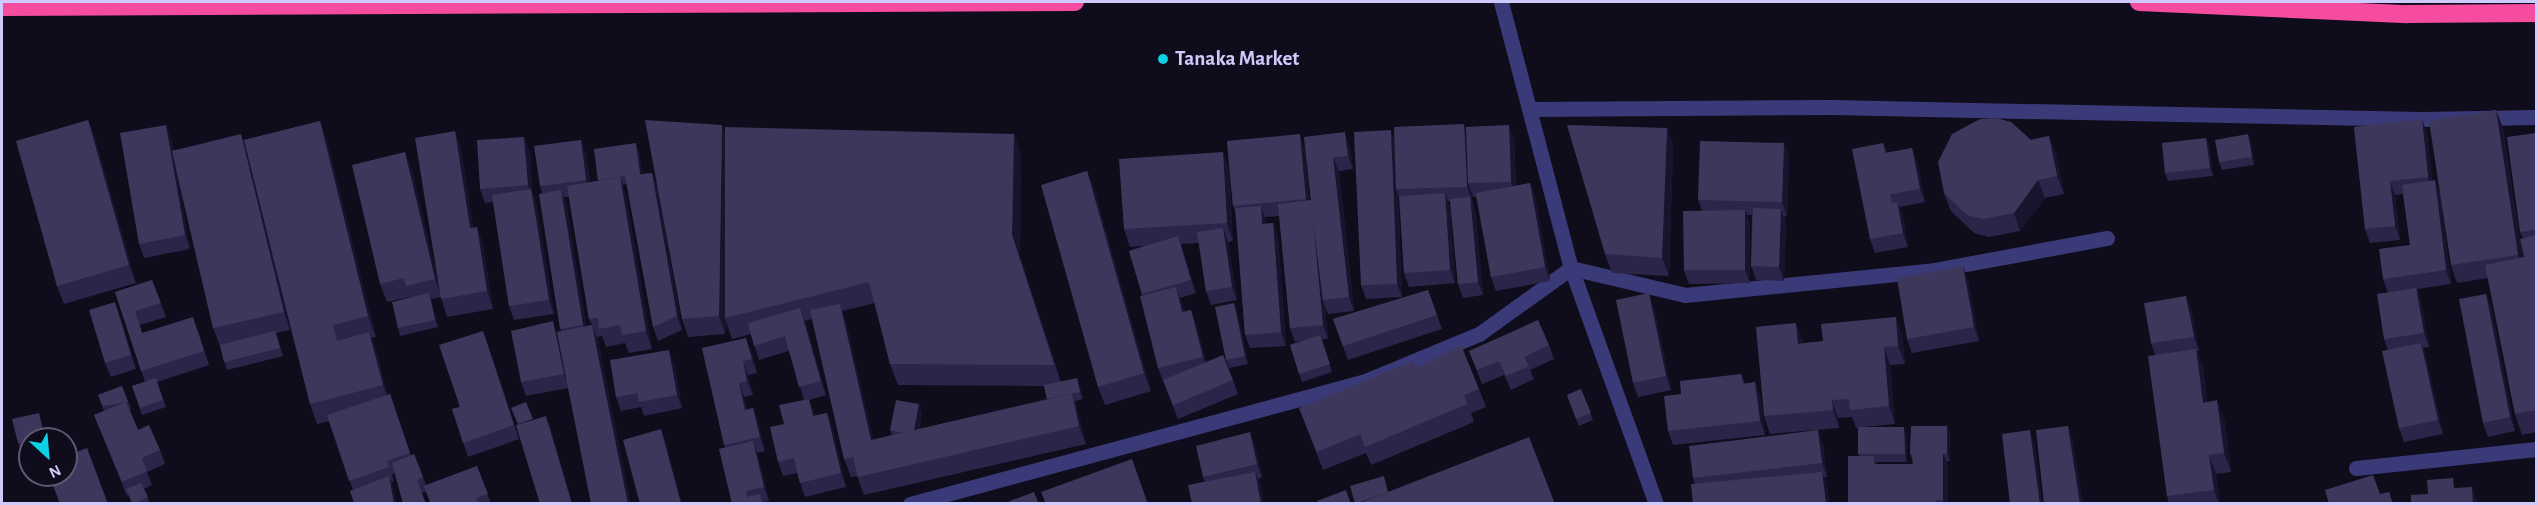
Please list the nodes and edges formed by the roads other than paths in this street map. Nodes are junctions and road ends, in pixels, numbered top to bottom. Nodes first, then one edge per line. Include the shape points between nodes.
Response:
1 (1075, 2) edge
2 (1501, 2) edge
3 (2139, 2) edge
4 (2, 7) edge
5 (2406, 8) edge
6 (2536, 13) edge
7 (1530, 109) junction
8 (2536, 117) edge
9 (2107, 238) dead end
10 (1571, 268) junction
11 (2536, 449) edge
12 (2356, 468) dead end
13 (910, 504) edge
14 (1656, 504) edge

1 - 4 highway
2 - 7 street
3 - 5 highway
5 - 6 highway
7 - 8 street via 1831,106 2410,119
7 - 10 street
9 - 10 street via 1934,270 1685,295
10 - 13 street via 1479,334 1363,382
10 - 14 street
11 - 12 street

